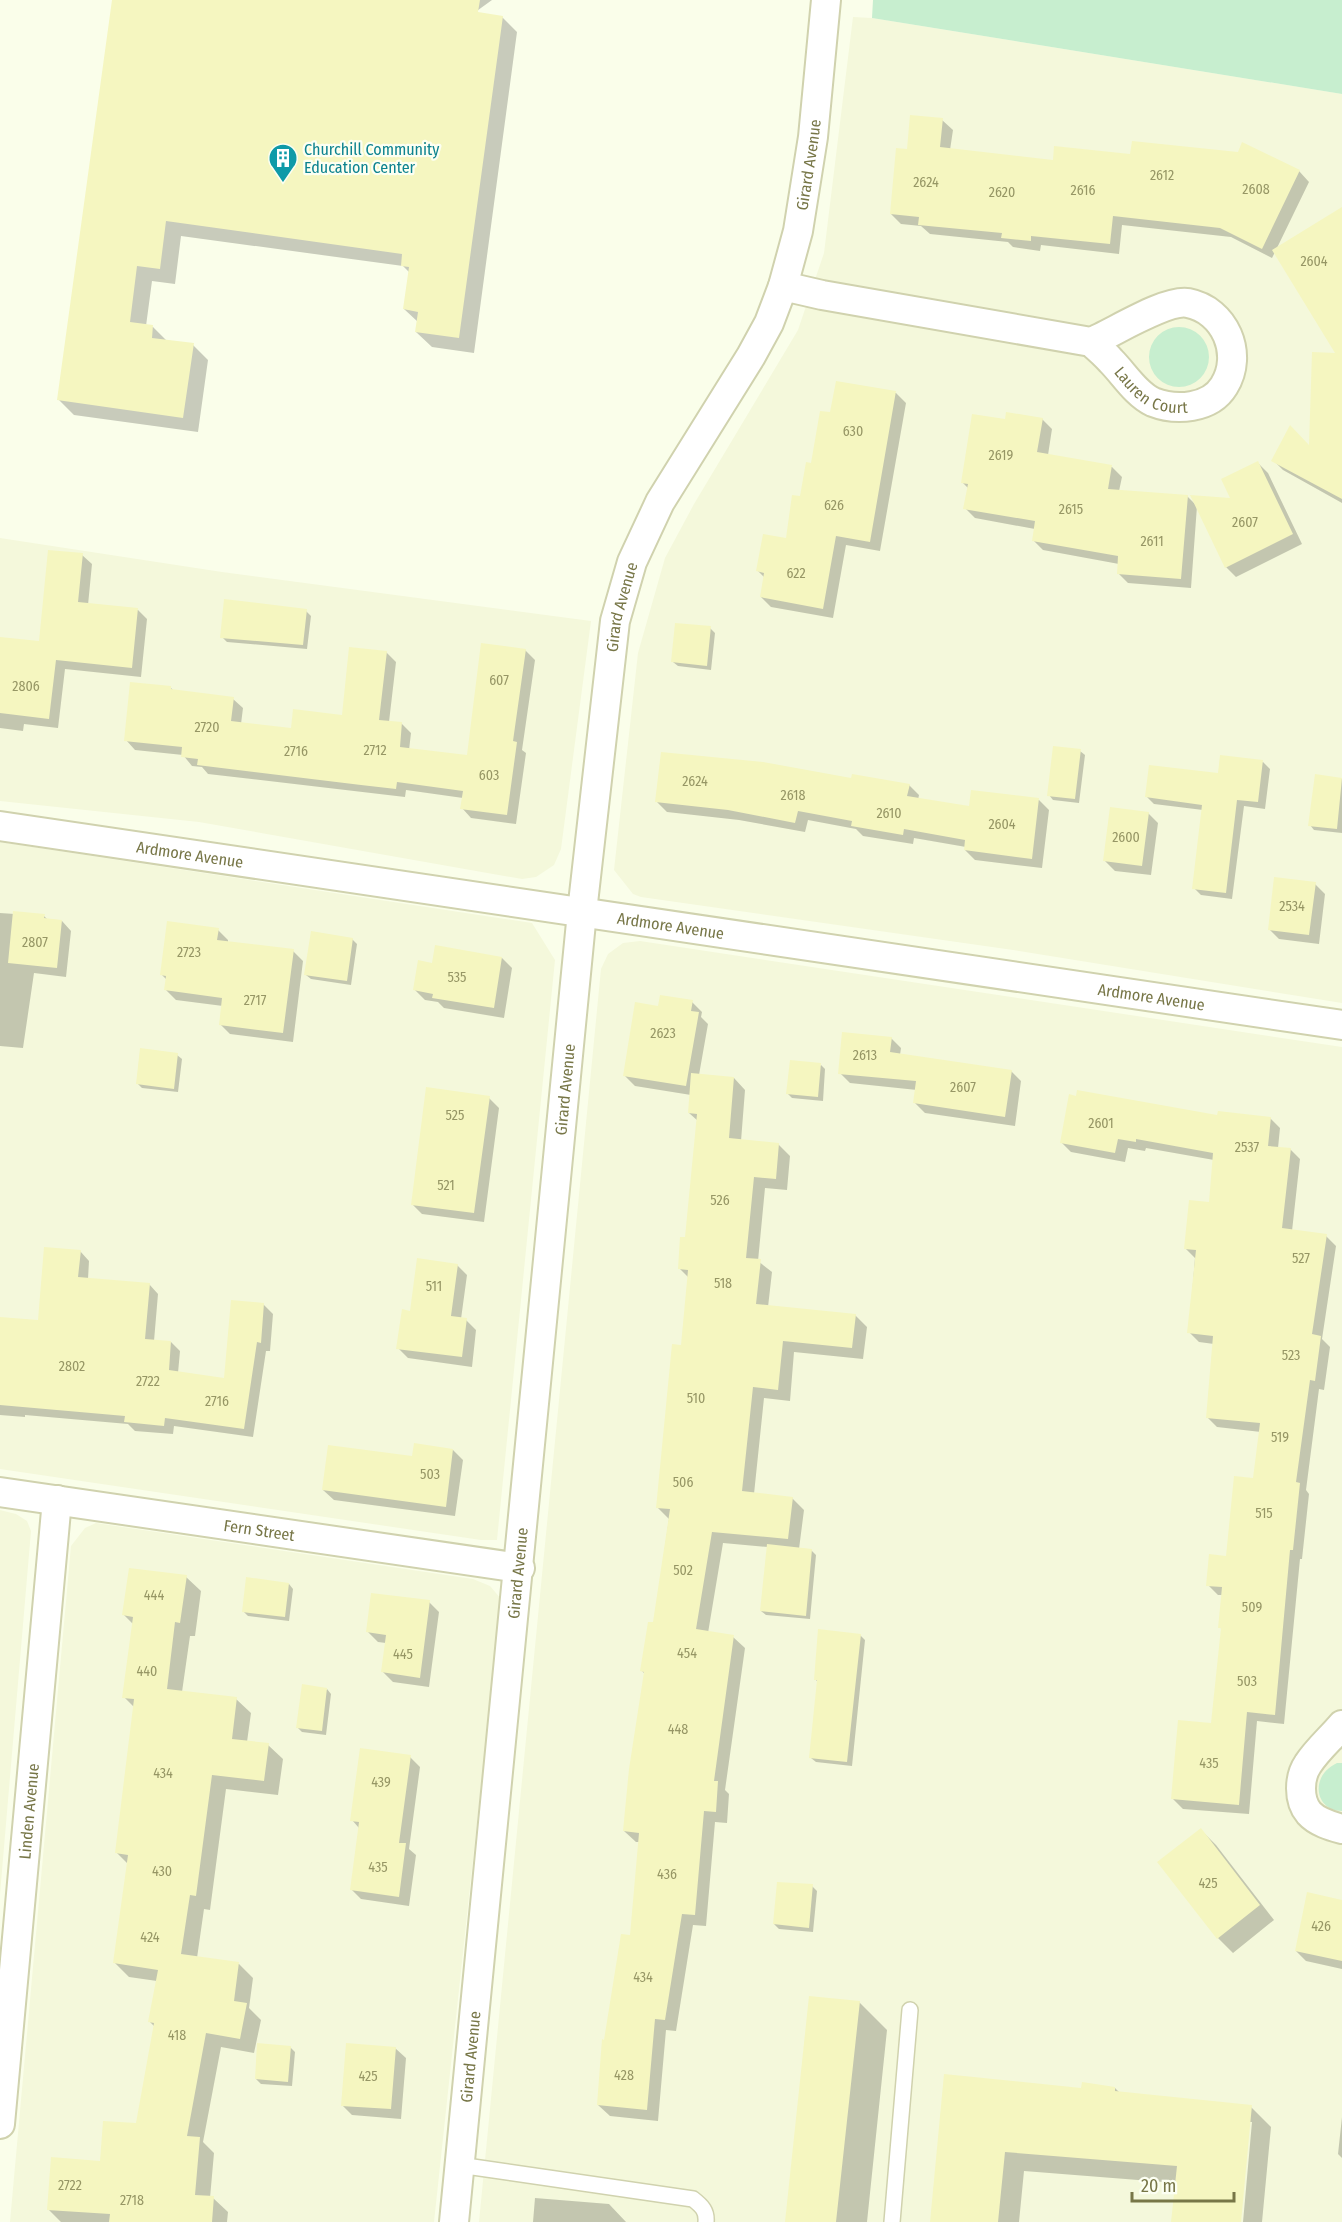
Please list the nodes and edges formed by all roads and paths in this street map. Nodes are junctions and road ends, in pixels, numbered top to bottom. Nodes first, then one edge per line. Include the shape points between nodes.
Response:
1 (826, 0) edge
2 (783, 286) junction
3 (1091, 342) junction
4 (0, 826) edge
5 (582, 912) junction
6 (1342, 1025) edge
7 (0, 1492) edge
8 (57, 1500) junction
9 (520, 1568) junction
10 (1342, 1725) edge
11 (1342, 1829) edge
12 (910, 2010) dead end
13 (0, 2124) edge
14 (459, 2165) junction
15 (454, 2222) edge
16 (706, 2222) edge
17 (892, 2222) edge

1 - 2 street, Girard Avenue via 813,137 798,231
2 - 3 street
2 - 5 street, Girard Avenue via 751,356 660,502 632,562 615,621
3 - 3 street, Lauren Court via 1133,387 1167,406 1183,408 1212,397 1224,386 1231,363 1231,345 1217,317 1187,302 1168,306
4 - 5 street, Ardmore Avenue
5 - 6 street, Ardmore Avenue
5 - 9 street, Girard Avenue
7 - 8 street, Fern Street
8 - 9 street, Fern Street
8 - 13 street, Linden Avenue
9 - 14 street, Girard Avenue
10 - 11 street via 1308,1764 1301,1789 1308,1812 1329,1826
12 - 17 lane
14 - 15 street, Girard Avenue
14 - 16 lane via 693,2199 703,2206

